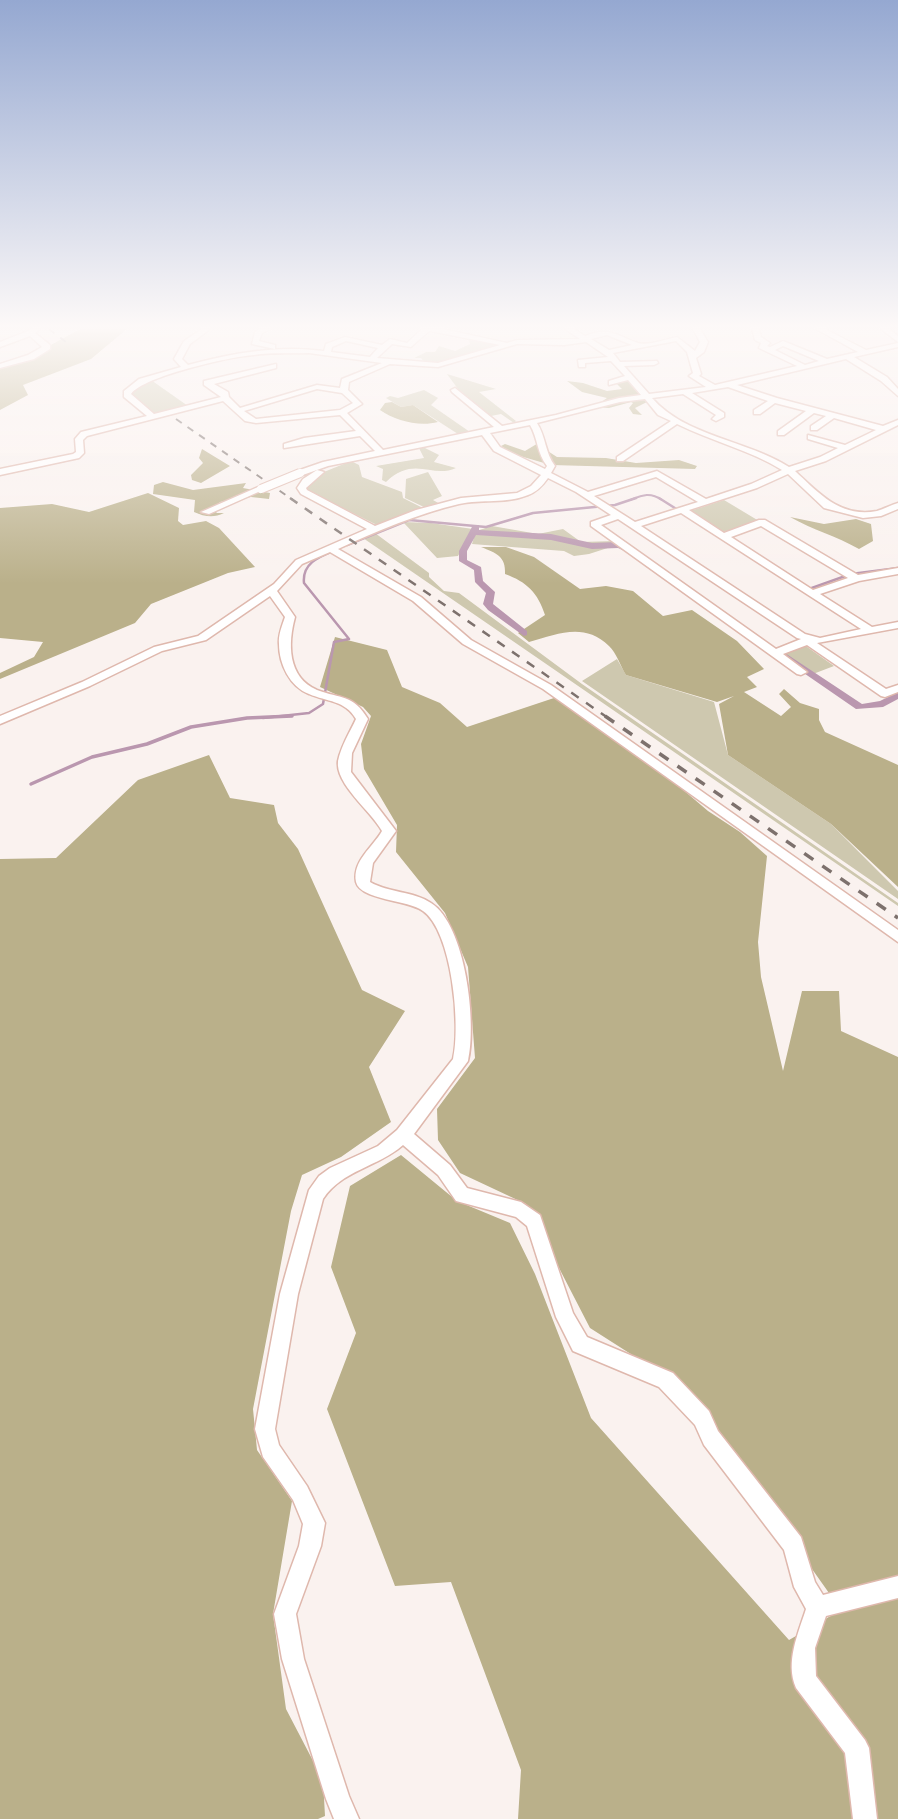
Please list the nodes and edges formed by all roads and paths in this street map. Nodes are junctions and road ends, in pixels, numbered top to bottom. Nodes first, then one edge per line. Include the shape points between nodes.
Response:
1 (149, 414) edge
2 (161, 414) edge
3 (241, 414) edge
4 (324, 414) edge
5 (344, 414) edge
6 (483, 414) edge
7 (561, 414) edge
8 (663, 414) edge
9 (719, 414) edge
10 (807, 414) edge
11 (829, 414) edge
12 (834, 415) junction
13 (152, 416) junction
14 (716, 419) dead end
15 (531, 421) junction
16 (677, 421) junction
17 (898, 422) edge
18 (500, 428) junction
19 (883, 429) junction
20 (484, 431) junction
21 (360, 433) junction
22 (780, 433) dead end
23 (286, 446) dead end
24 (845, 448) junction
25 (380, 452) junction
26 (620, 458) dead end
27 (337, 463) junction
28 (789, 470) junction
29 (0, 472) edge
30 (547, 472) junction
31 (587, 495) junction
32 (705, 502) junction
33 (898, 506) edge
34 (682, 510) junction
35 (206, 512) dead end
36 (619, 516) junction
37 (633, 526) junction
38 (374, 528) junction
39 (724, 536) junction
40 (330, 548) junction
41 (898, 572) edge
42 (856, 578) junction
43 (272, 591) junction
44 (811, 593) junction
45 (898, 625) edge
46 (871, 631) junction
47 (809, 640) junction
48 (776, 653) junction
49 (802, 672) dead end
50 (898, 688) edge
51 (0, 720) edge
52 (898, 937) edge
53 (403, 1135) junction
54 (898, 1587) edge
55 (818, 1607) junction
56 (347, 1819) edge
57 (865, 1819) edge

1 - 13 street
2 - 13 street
3 - 4 street via 256,421
5 - 21 street
6 - 18 street
7 - 15 street
8 - 16 street
9 - 14 street
10 - 22 street
11 - 12 street
12 - 19 street
12 - 24 street via 813,433
13 - 29 street via 84,435 79,439 80,453 68,460
15 - 18 street
15 - 30 street via 551,466
16 - 26 street
16 - 28 street
17 - 19 street
18 - 20 street
19 - 24 street
20 - 25 street
20 - 30 street via 497,449
21 - 23 street
21 - 25 street
24 - 28 street
25 - 27 street
27 - 35 street, bridge via 300,473
27 - 38 street via 301,488
28 - 32 street
28 - 33 street via 828,506 873,515
30 - 31 street
30 - 38 street via 535,489 523,494 462,500
31 - 32 street via 657,474
31 - 36 street
32 - 34 street
34 - 37 street
34 - 39 street
36 - 37 street
36 - 48 street via 594,524
37 - 47 street
38 - 40 street
39 - 42 street via 762,522
39 - 44 street
40 - 43 street via 290,568 285,581
40 - 52 street via 417,598 467,642 547,687
41 - 42 street
42 - 44 street
43 - 51 street via 202,638 158,649
43 - 53 street via 290,617 284,645 293,677 307,691 351,704 362,719 343,769 383,818 388,831 384,842 365,860 363,884 375,893 428,907 439,916 456,962 460,1061
44 - 46 street
45 - 46 street
46 - 47 street
47 - 48 street
47 - 50 street via 885,694
48 - 49 street
53 - 55 street via 444,1170 462,1195 521,1210 534,1221 565,1317 580,1344 666,1380 702,1418 711,1438 793,1545 805,1587
53 - 56 street via 384,1151 336,1173 314,1196 289,1294 265,1429 270,1450 314,1523 285,1614 293,1658
54 - 55 street
55 - 57 street via 804,1648 804,1680 857,1748

